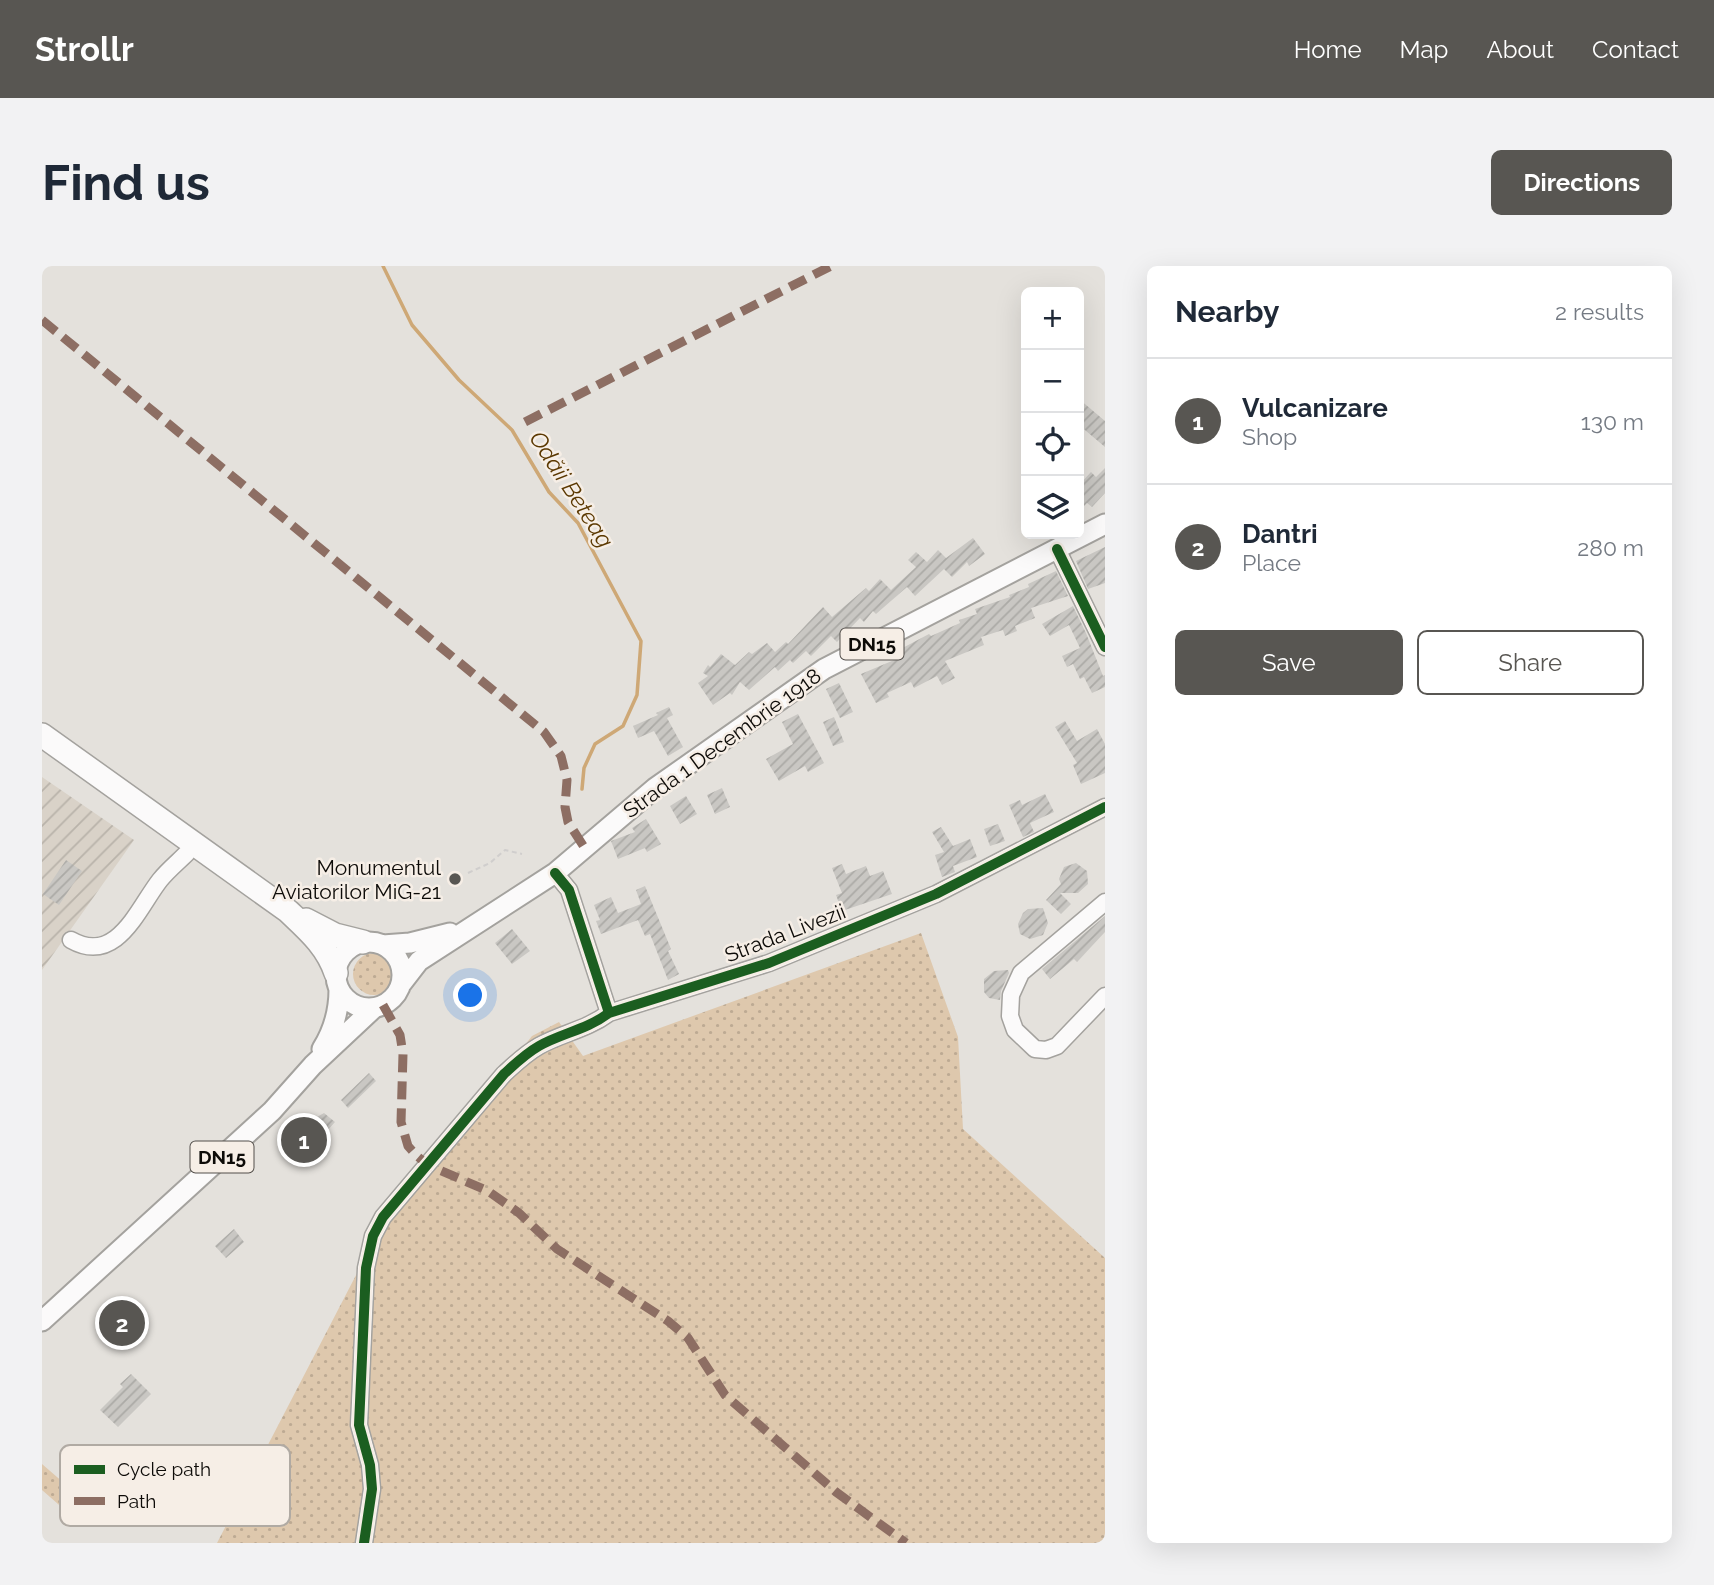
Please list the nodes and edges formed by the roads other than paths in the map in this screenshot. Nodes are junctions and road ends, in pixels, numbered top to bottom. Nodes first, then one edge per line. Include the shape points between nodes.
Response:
1 (1105, 524) edge
2 (1057, 549) junction
3 (1105, 648) edge
4 (42, 722) edge
5 (42, 735) edge
6 (42, 748) edge
7 (1105, 807) edge
8 (197, 853) junction
9 (555, 873) junction
10 (1105, 902) edge
11 (288, 911) junction
12 (468, 928) junction
13 (71, 940) dead end
14 (373, 943) junction
15 (338, 981) junction
16 (402, 983) junction
17 (1105, 996) edge
18 (374, 1008) junction
19 (610, 1013) junction
20 (313, 1065) junction
21 (42, 1321) edge
22 (364, 1543) edge

1 - 2 main road, Strada 1 Decembrie 1918 / DN15
2 - 3 street
2 - 9 main road, Strada 1 Decembrie 1918 / DN15 via 824,669 655,788
4 - 8 highway via 99,763
5 - 8 highway
6 - 8 highway
7 - 19 street, Strada Livezii via 936,894 768,963
8 - 11 highway
8 - 13 street via 160,880 117,939 100,946 81,946
9 - 12 main road, Strada 1 Decembrie 1918 / DN15
9 - 19 street via 569,890
10 - 17 street via 1021,973 1011,995 1010,1016 1015,1030 1035,1049 1046,1051 1057,1046
11 - 14 highway via 335,935
11 - 15 highway via 322,944
12 - 14 main road, Strada 1 Decembrie 1918 / DN15 via 410,943
12 - 16 main road, Strada 1 Decembrie 1918 / DN15 via 419,961
14 - 15 main road, DN15 via 352,946 344,953 338,963
14 - 16 main road via 393,951
15 - 18 main road via 353,1004
15 - 20 main road, DN15 via 334,1026
16 - 18 main road, DN15 via 391,1000
18 - 20 main road, DN15
19 - 22 street, Strada Livezii via 519,1059 383,1217 373,1236 366,1268 359,1425 372,1489
20 - 21 main road, DN15 via 272,1111

